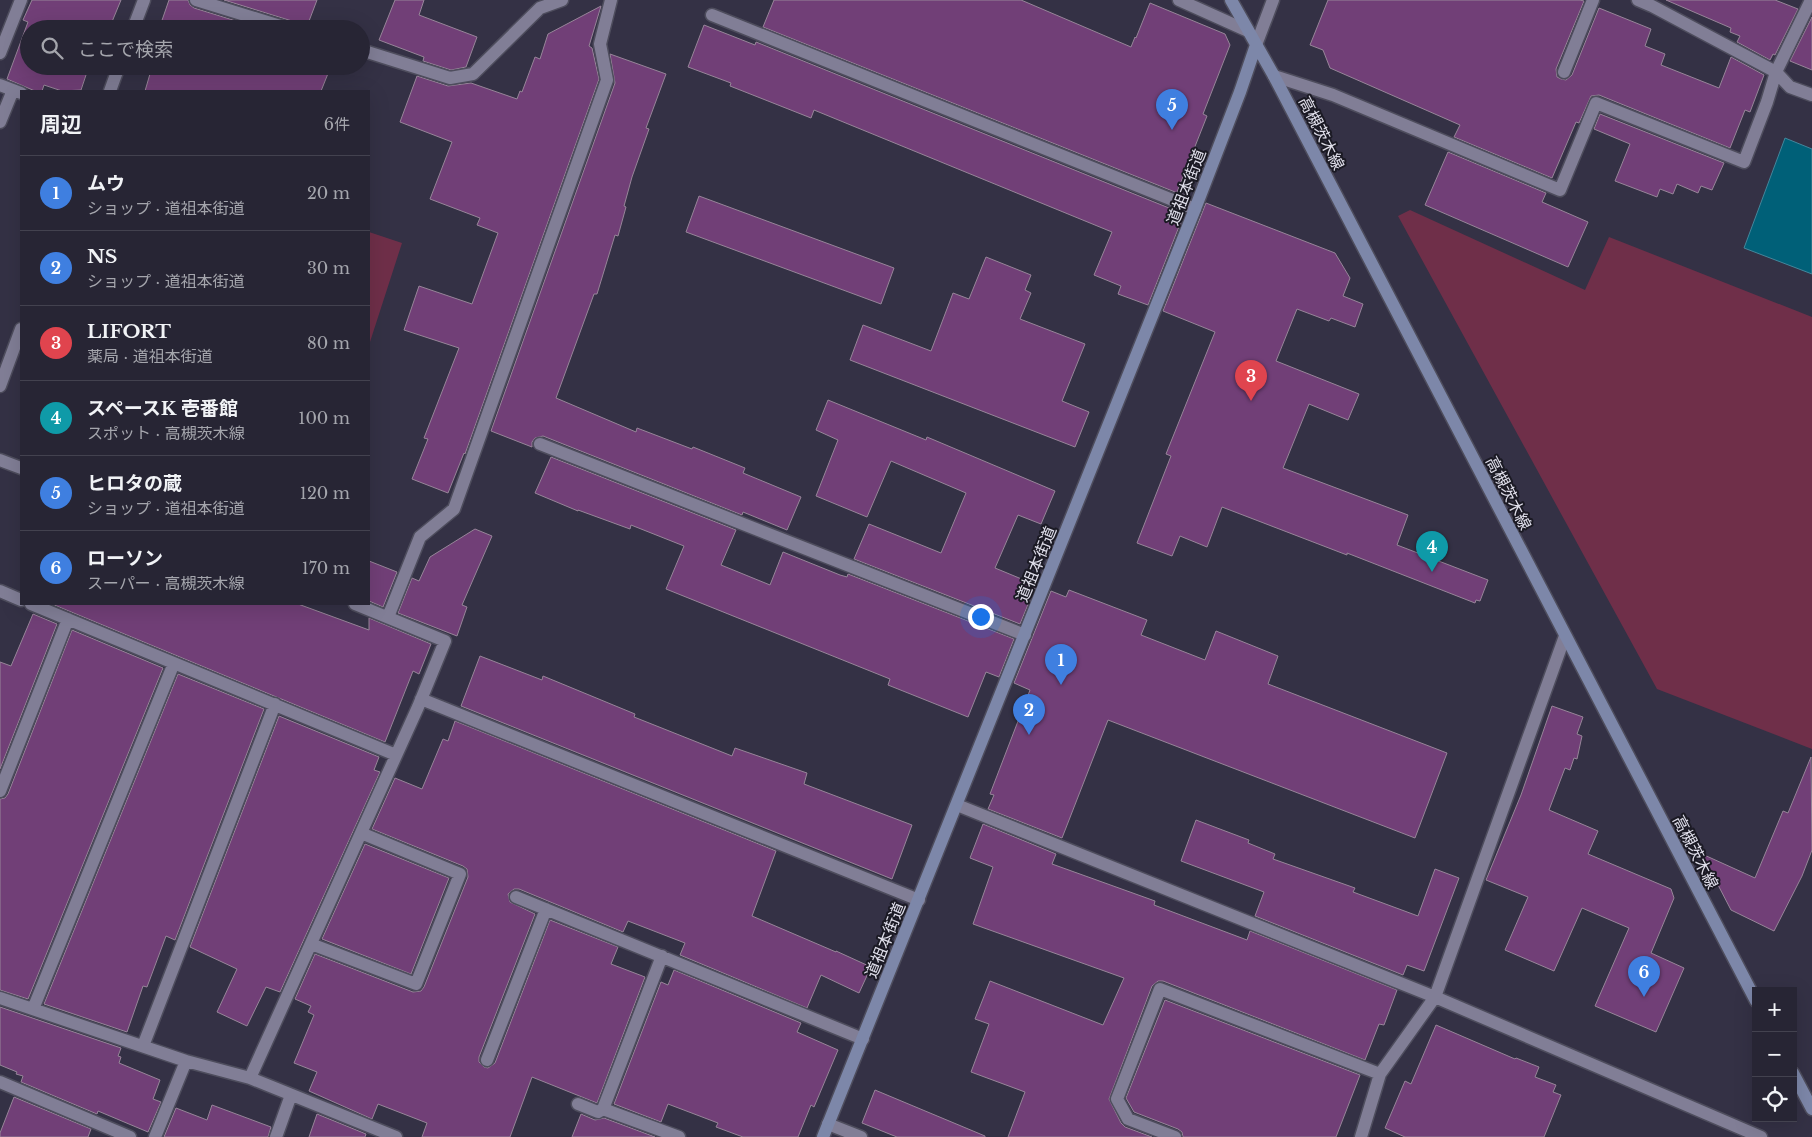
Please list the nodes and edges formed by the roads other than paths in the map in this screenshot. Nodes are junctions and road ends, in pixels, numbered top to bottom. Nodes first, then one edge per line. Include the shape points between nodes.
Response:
1 (21, 0) edge
2 (144, 0) edge
3 (196, 0) edge
4 (562, 0) edge
5 (611, 0) edge
6 (1178, 0) edge
7 (1231, 0) edge
8 (1273, 0) edge
9 (1593, 0) edge
10 (1638, 0) edge
11 (1811, 0) edge
12 (1653, 3) edge
13 (712, 15) dead end
14 (136, 20) edge
15 (261, 20) edge
16 (1248, 31) junction
17 (1256, 45) junction
18 (0, 53) edge
19 (370, 53) edge
20 (1564, 72) dead end
21 (1776, 72) junction
22 (116, 75) edge
23 (1274, 76) junction
24 (0, 85) edge
25 (110, 90) edge
26 (17, 91) edge
27 (1812, 95) edge
28 (0, 122) edge
29 (1195, 209) junction
30 (20, 332) edge
31 (0, 386) edge
32 (540, 444) dead end
33 (0, 460) edge
34 (20, 468) edge
35 (0, 591) edge
36 (20, 600) edge
37 (33, 605) edge
38 (358, 605) edge
39 (388, 617) junction
40 (68, 619) junction
41 (1025, 634) junction
42 (1565, 636) junction
43 (174, 663) junction
44 (421, 698) junction
45 (275, 704) junction
46 (396, 755) junction
47 (0, 791) edge
48 (956, 805) junction
49 (361, 833) junction
50 (516, 896) dead end
51 (919, 900) junction
52 (546, 909) junction
53 (311, 944) junction
54 (662, 956) junction
55 (1752, 993) edge
56 (1435, 997) junction
57 (0, 998) edge
58 (33, 1009) junction
59 (863, 1039) junction
60 (143, 1046) junction
61 (487, 1060) dead end
62 (186, 1061) junction
63 (1380, 1074) junction
64 (1795, 1077) edge
65 (250, 1078) junction
66 (0, 1082) edge
67 (291, 1095) junction
68 (578, 1104) dead end
69 (603, 1109) junction
70 (1812, 1109) edge
71 (828, 1124) junction
72 (130, 1137) edge
73 (155, 1137) edge
74 (276, 1137) edge
75 (396, 1137) edge
76 (679, 1137) edge
77 (823, 1137) edge
78 (861, 1137) edge
79 (1175, 1137) edge
80 (1361, 1137) edge
81 (1761, 1137) edge

1 - 18 street
2 - 14 street
3 - 15 street
4 - 19 street via 540,8 473,74 450,78
5 - 39 street via 600,44 607,80 454,510 420,538
6 - 16 street
7 - 16 street, 高槻茨木線
8 - 17 street, 道祖本街道
9 - 20 street
10 - 12 street
11 - 21 street
12 - 21 street
13 - 29 street
16 - 17 street, 高槻茨木線
17 - 23 street, 高槻茨木線
17 - 29 street, 道祖本街道
21 - 23 street via 1744,162 1596,104 1560,190 1333,95
21 - 27 street via 1790,87
22 - 25 street
23 - 42 street, 高槻茨木線
24 - 26 street
26 - 28 street
29 - 41 street, 道祖本街道
30 - 31 street
32 - 41 street
33 - 34 street
35 - 36 street
37 - 40 street
38 - 39 street
39 - 44 street via 445,641
40 - 43 street
40 - 47 street
41 - 48 street, 道祖本街道
42 - 55 street, 高槻茨木線
42 - 56 street
43 - 45 street
43 - 58 street
44 - 46 street
44 - 51 street
45 - 46 street
45 - 60 street
46 - 49 street
48 - 51 street, 道祖本街道
48 - 56 street
49 - 53 street
49 - 53 street via 460,874 416,984
50 - 52 street
51 - 59 street, 道祖本街道
52 - 54 street
52 - 61 street
53 - 65 street
54 - 59 street
54 - 69 street
56 - 63 street
56 - 81 street
57 - 58 street
58 - 60 street
59 - 71 street, 道祖本街道
60 - 62 street
62 - 65 street
62 - 73 street
63 - 79 street via 1160,989 1117,1099 1128,1119
63 - 80 street
64 - 70 street
65 - 67 street
66 - 72 street
67 - 74 street
67 - 75 street
68 - 69 street via 598,1112
69 - 76 street
71 - 77 street, 道祖本街道
71 - 78 street

